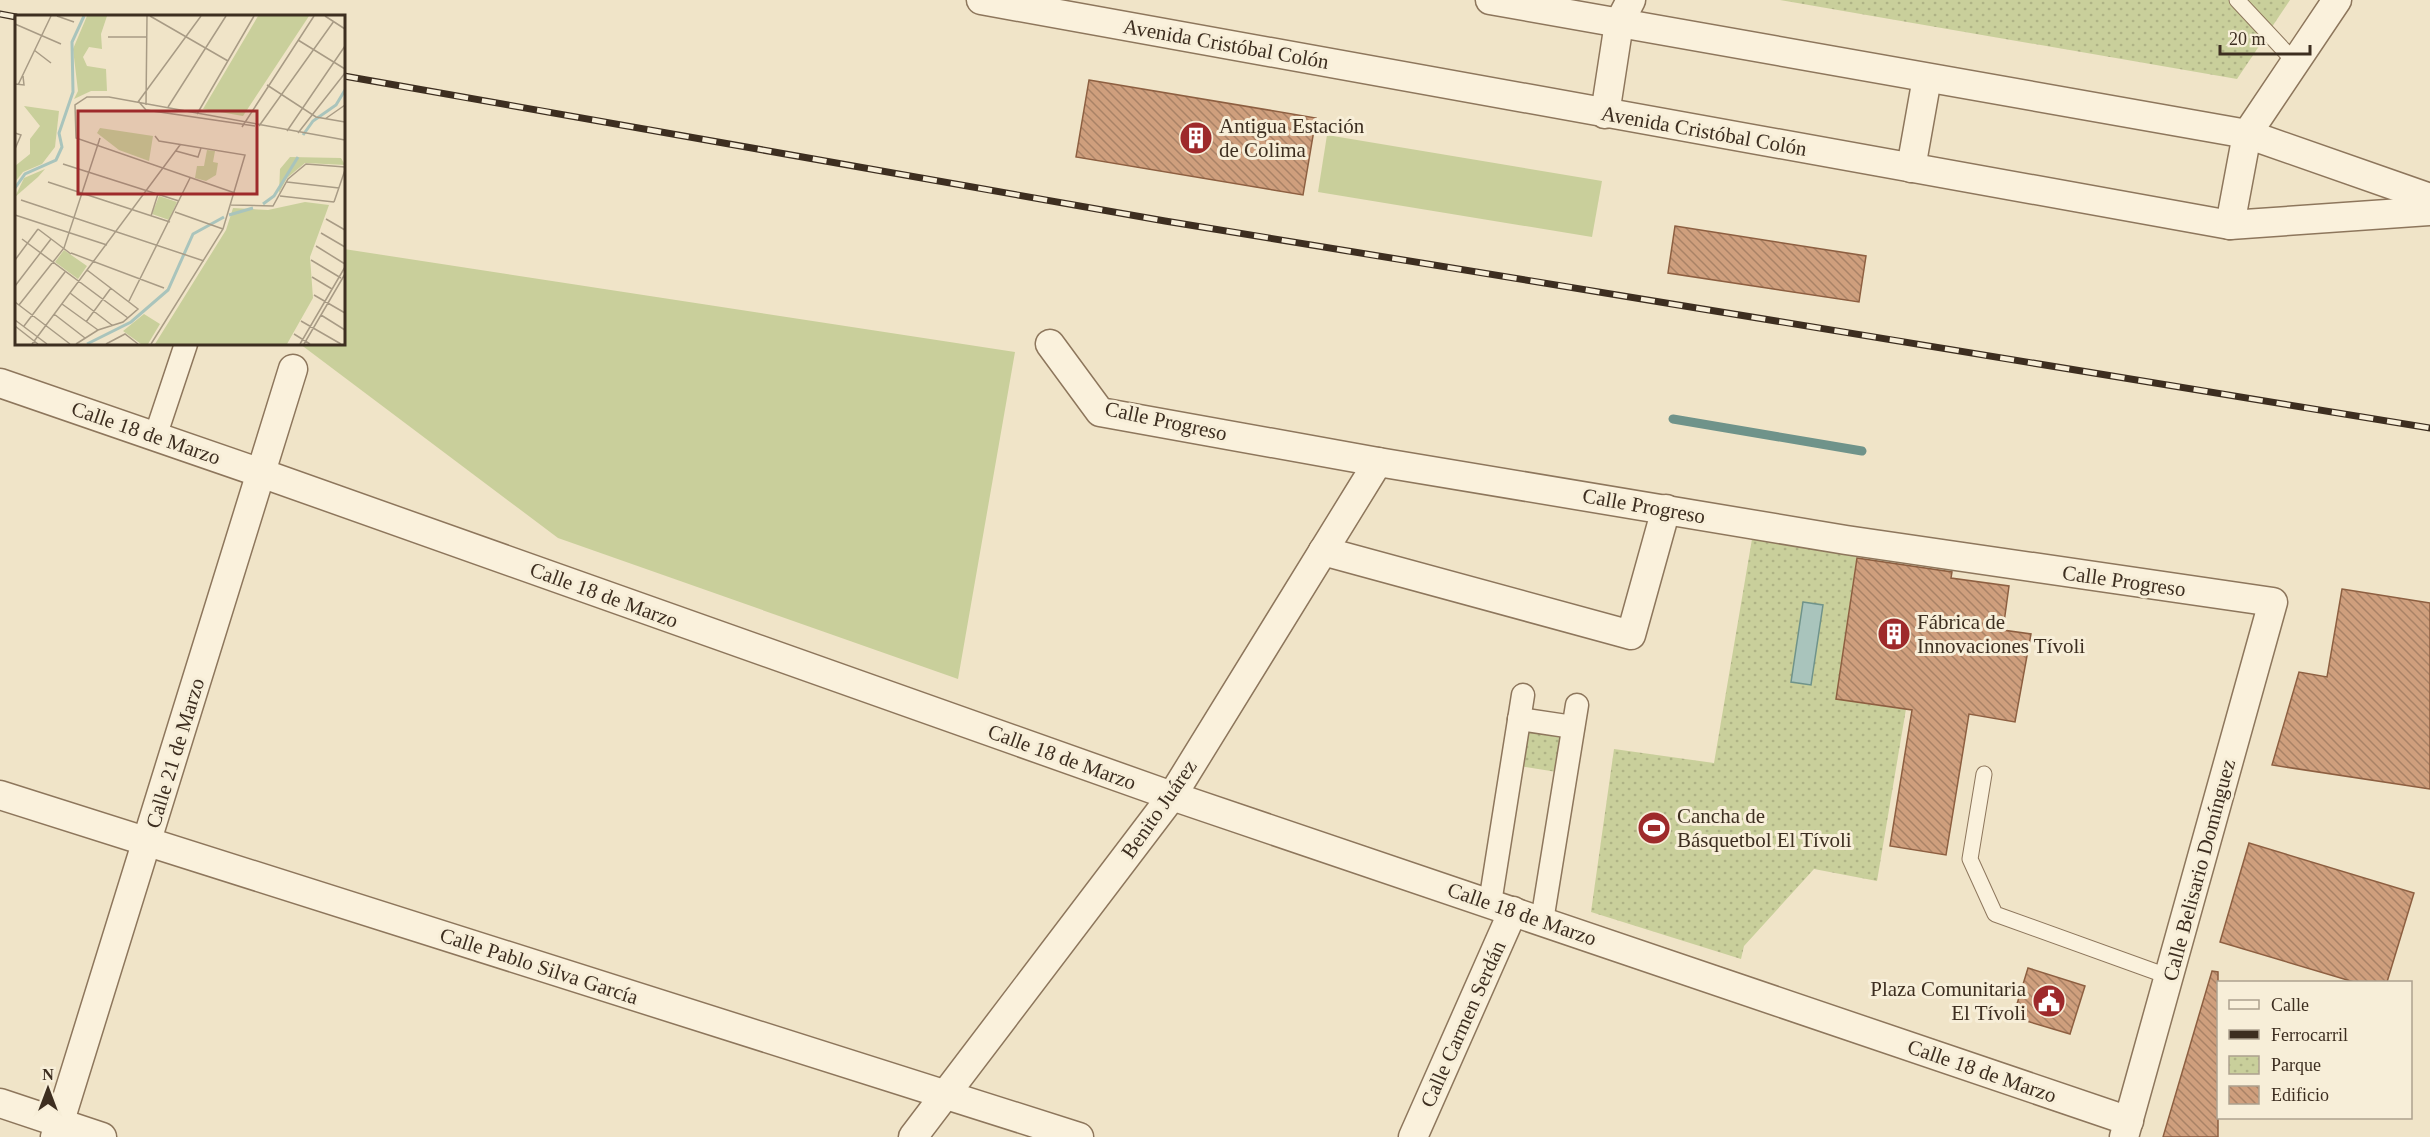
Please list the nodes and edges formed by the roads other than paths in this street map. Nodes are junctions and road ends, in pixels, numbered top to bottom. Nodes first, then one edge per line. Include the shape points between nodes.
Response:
1 (981, 0) edge
2 (1490, 0) edge
3 (2236, 0) edge
4 (2337, 0) edge
5 (1625, 11) edge
6 (2295, 62) junction
7 (1927, 78) junction
8 (1605, 114) junction
9 (2247, 134) junction
10 (1911, 168) junction
11 (2430, 198) edge
12 (2430, 211) edge
13 (2229, 225) junction
14 (1050, 344) dead end
15 (186, 345) edge
16 (293, 369) dead end
17 (0, 383) edge
18 (155, 437) junction
19 (1378, 462) junction
20 (261, 473) junction
21 (1666, 509) junction
22 (1323, 550) junction
23 (2273, 602) joint
24 (1523, 695) dead end
25 (1576, 705) dead end
26 (1520, 719) junction
27 (1573, 727) junction
28 (1984, 774) dead end
29 (0, 795) edge
30 (1173, 796) junction
31 (148, 842) junction
32 (1502, 907) junction
33 (1542, 921) junction
34 (2170, 977) junction
35 (945, 1095) junction
36 (0, 1103) edge
37 (2126, 1129) edge
38 (57, 1130) edge
39 (102, 1137) edge
40 (913, 1137) edge
41 (1079, 1137) edge
42 (1413, 1137) edge

1 - 8 street, Avenida Cristóbal Colón
2 - 5 street
3 - 6 lane
4 - 6 street
5 - 7 street
5 - 8 street
6 - 9 street
7 - 9 street
7 - 10 street
8 - 10 street, Avenida Cristóbal Colón
9 - 11 street
9 - 13 street
10 - 13 street, Avenida Cristóbal Colón
12 - 13 street, Avenida Cristóbal Colón
14 - 19 street, Calle Progreso via 1100,412
15 - 18 street
16 - 20 street, Calle 21 de Marzo
17 - 18 street, Calle 18 de Marzo
18 - 20 street, Calle 18 de Marzo
19 - 21 street, Calle Progreso
19 - 22 street, Benito Juárez
20 - 30 street, Calle 18 de Marzo
20 - 31 street, Calle 21 de Marzo
21 - 22 street via 1631,635
21 - 23 street, Calle Progreso via 1846,540
22 - 30 street, Benito Juárez
23 - 34 street, Calle Belisario Domínguez
24 - 26 street
25 - 27 street
26 - 27 street
26 - 32 street
27 - 33 street
28 - 34 lane via 1970,859 1995,914
29 - 31 street, Calle Pablo Silva García
30 - 32 street, Calle 18 de Marzo
30 - 35 street, Benito Juárez
31 - 35 street, Calle Pablo Silva García
31 - 38 street, Calle 21 de Marzo
32 - 33 street, Calle 18 de Marzo
32 - 42 street, Calle Carmen Serdán
33 - 37 street, Calle 18 de Marzo
34 - 37 street, Calle Belisario Domínguez
35 - 40 street, Benito Juárez
35 - 41 street, Calle Pablo Silva García
36 - 38 street
38 - 39 street

